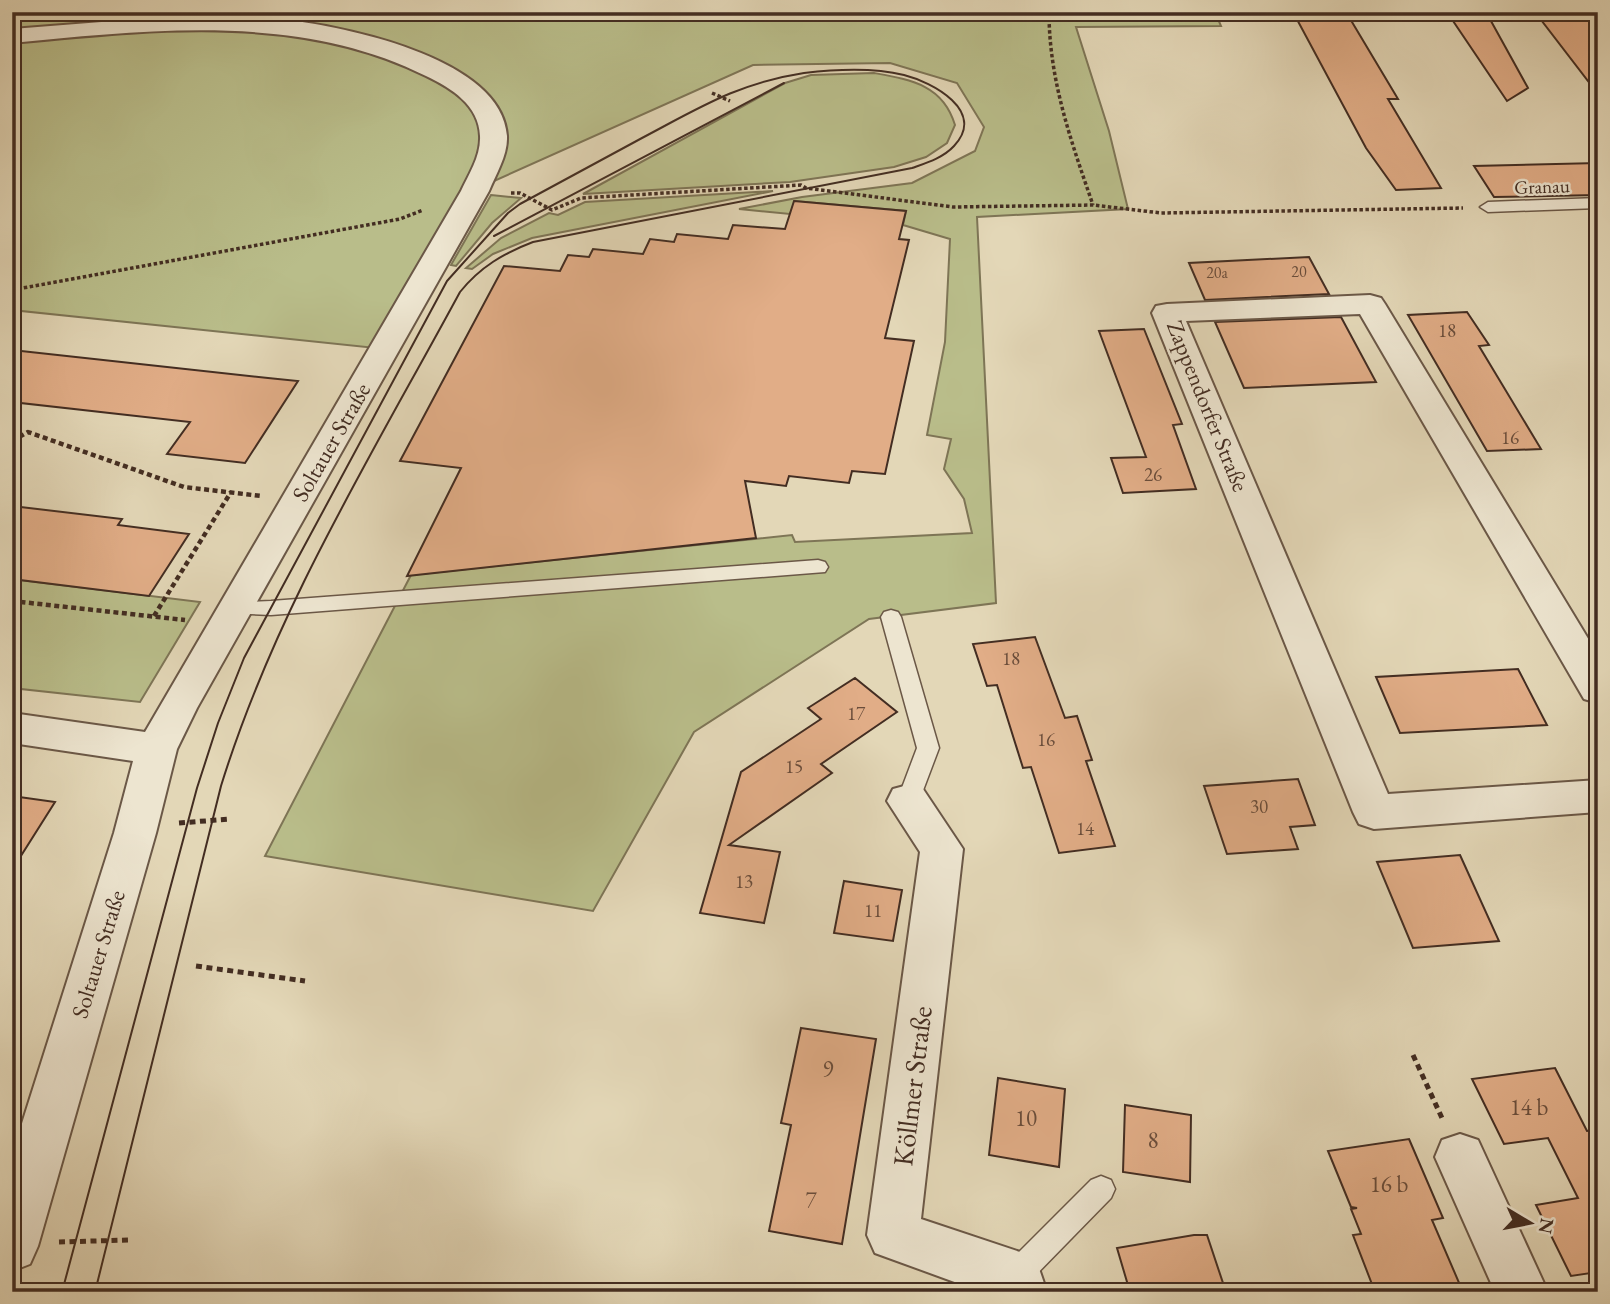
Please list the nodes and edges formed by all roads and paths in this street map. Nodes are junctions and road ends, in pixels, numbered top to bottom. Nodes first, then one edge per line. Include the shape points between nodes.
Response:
1 (1049, 12) edge
2 (12, 36) edge
3 (712, 93) dead end
4 (730, 101) dead end
5 (475, 191) junction
6 (520, 193) dead end
7 (1598, 203) edge
8 (1093, 205) junction
9 (1488, 207) joint
10 (12, 290) edge
11 (12, 441) edge
12 (231, 492) junction
13 (296, 500) junction
14 (818, 567) dead end
15 (12, 601) edge
16 (236, 608) junction
17 (154, 617) junction
18 (891, 617) dead end
19 (1598, 689) edge
20 (12, 728) edge
21 (157, 749) junction
22 (1598, 796) edge
23 (908, 802) joint
24 (196, 966) dead end
25 (305, 981) dead end
26 (1413, 1055) dead end
27 (1460, 1157) joint
28 (25, 1168) edge
29 (1101, 1189) dead end
30 (131, 1240) dead end
31 (13, 1244) edge
32 (1018, 1283) edge
33 (1522, 1292) edge

1 - 8 path via 1048,39 1058,101
2 - 5 street, Soltauer Straße via 114,26 258,25 352,40 409,56 470,90 484,106 493,146
3 - 4 path
5 - 10 path via 400,219
5 - 13 street, Soltauer Straße
6 - 8 path via 552,210 581,198 801,185 953,207
7 - 9 lane, Granau
8 - 9 path via 1161,213
11 - 12 path via 28,432 184,487
12 - 13 path
12 - 17 path
13 - 16 street, Soltauer Straße
14 - 16 lane
15 - 17 path
16 - 17 path via 195,621
16 - 21 street, Soltauer Straße
18 - 23 lane via 928,748
19 - 22 street, Zappendorfer Straße via 1370,304 1167,313 1374,812
20 - 21 street
21 - 28 street, Soltauer Straße via 135,833
23 - 32 street, Köllmer Straße via 942,849 893,1235 1012,1276
24 - 25 path
26 - 27 path
27 - 33 street
28 - 31 street, Soltauer Straße
29 - 32 lane
30 - 31 path

